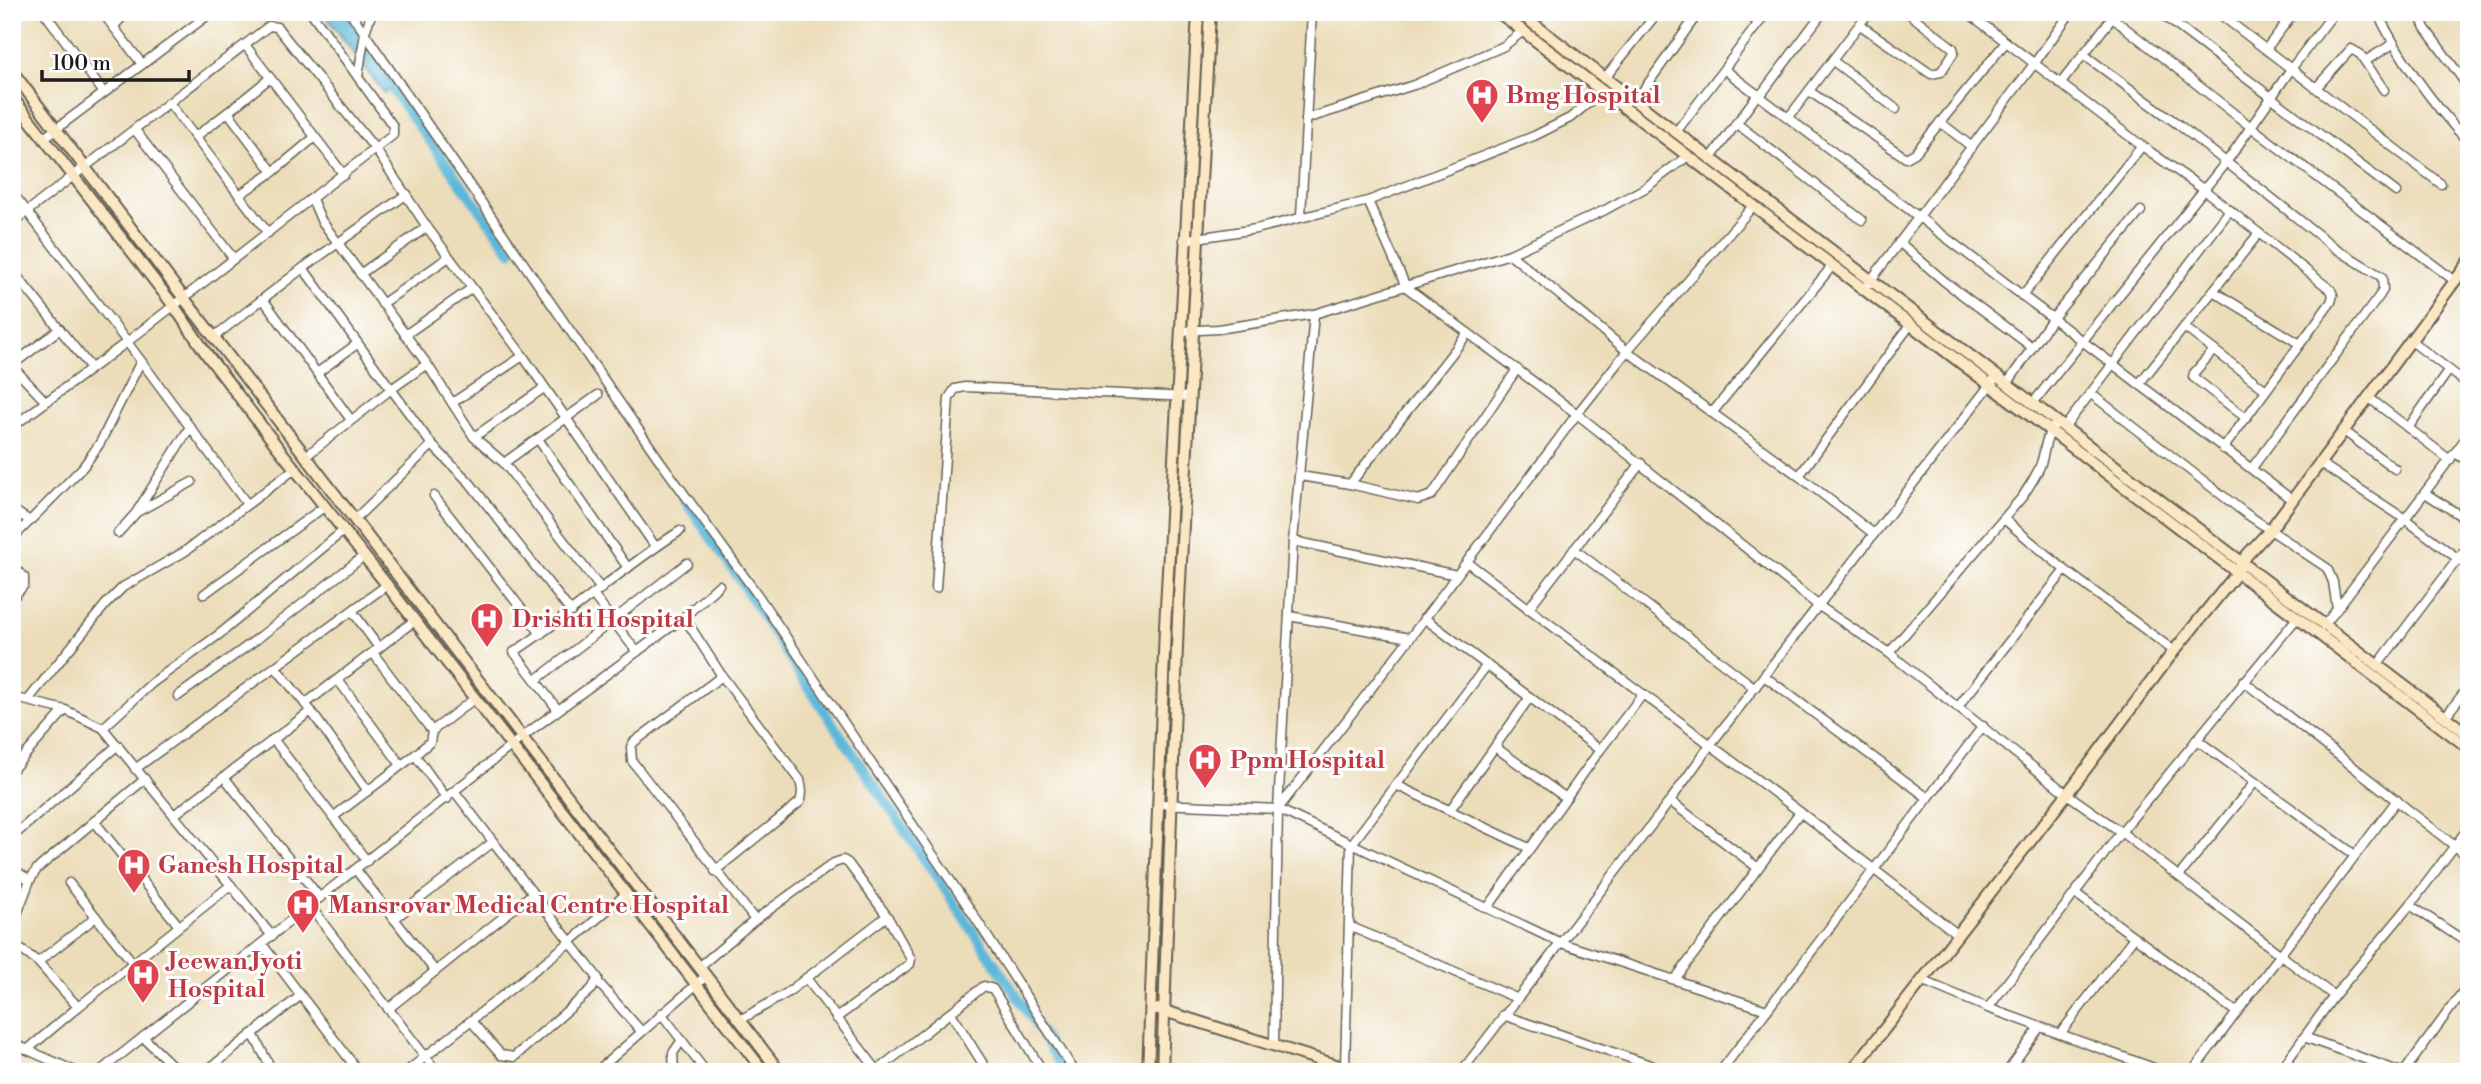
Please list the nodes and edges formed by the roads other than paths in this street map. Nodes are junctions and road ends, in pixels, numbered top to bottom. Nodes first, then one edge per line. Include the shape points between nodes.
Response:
1 (44, 12) edge
2 (102, 12) edge
3 (127, 12) edge
4 (212, 12) edge
5 (311, 12) edge
6 (350, 12) edge
7 (372, 12) edge
8 (1198, 12) edge
9 (1210, 12) edge
10 (1312, 12) edge
11 (1498, 12) edge
12 (1658, 12) edge
13 (1699, 12) edge
14 (1743, 12) edge
15 (1767, 12) edge
16 (1823, 12) edge
17 (1868, 12) edge
18 (1907, 12) edge
19 (1967, 12) edge
20 (2071, 12) edge
21 (2159, 12) edge
22 (2217, 12) edge
23 (2272, 12) edge
24 (2294, 12) edge
25 (2377, 12) edge
26 (2418, 12) edge
27 (2463, 12) edge
28 (1519, 13) edge
29 (2329, 14) edge
30 (2110, 15) edge
31 (2469, 20) edge
32 (1512, 23) junction
33 (1759, 23) junction
34 (2286, 23) junction
35 (1860, 24) junction
36 (113, 27) junction
37 (1523, 31) junction
38 (364, 37) junction
39 (2006, 42) junction
40 (2393, 44) junction
41 (246, 46) junction
42 (2266, 49) junction
43 (2083, 54) junction
44 (1833, 61) junction
45 (2365, 61) junction
46 (142, 64) junction
47 (2034, 64) junction
48 (2291, 69) junction
49 (1725, 70) junction
50 (12, 71) edge
51 (270, 78) junction
52 (358, 78) junction
53 (1604, 79) junction
54 (2061, 83) junction
55 (2316, 88) junction
56 (2469, 88) edge
57 (2384, 90) dead end
58 (1809, 91) junction
59 (1602, 92) junction
60 (104, 93) junction
61 (1759, 95) junction
62 (12, 97) edge
63 (2270, 98) junction
64 (1635, 102) junction
65 (170, 104) junction
66 (1896, 109) dead end
67 (228, 112) junction
68 (1789, 117) junction
69 (1306, 119) junction
70 (1940, 122) junction
71 (1736, 123) junction
72 (2251, 127) junction
73 (58, 129) junction
74 (135, 130) junction
75 (195, 137) junction
76 (315, 137) junction
77 (44, 138) junction
78 (1680, 140) junction
79 (2469, 143) edge
80 (2142, 146) junction
81 (1972, 147) junction
82 (376, 150) junction
83 (1688, 156) junction
84 (1711, 158) junction
85 (2224, 163) junction
86 (86, 168) junction
87 (273, 172) junction
88 (344, 174) junction
89 (75, 176) junction
90 (2441, 184) dead end
91 (2203, 189) junction
92 (12, 192) edge
93 (2396, 192) dead end
94 (407, 194) junction
95 (239, 195) junction
96 (312, 199) junction
97 (1367, 201) junction
98 (1754, 205) junction
99 (2230, 210) junction
100 (2141, 211) dead end
101 (27, 212) junction
102 (1301, 216) junction
103 (1919, 216) junction
104 (1862, 220) dead end
105 (12, 223) edge
106 (427, 227) junction
107 (268, 233) junction
108 (2259, 233) junction
109 (1198, 239) junction
110 (1184, 240) junction
111 (1899, 242) junction
112 (338, 244) junction
113 (1510, 254) junction
114 (449, 257) junction
115 (233, 258) junction
116 (2469, 262) edge
117 (1833, 265) junction
118 (303, 268) junction
119 (12, 270) edge
120 (360, 274) junction
121 (2462, 277) edge
122 (1868, 284) junction
123 (1406, 287) junction
124 (472, 288) junction
125 (2213, 291) junction
126 (2022, 296) junction
127 (183, 297) junction
128 (264, 299) junction
129 (382, 304) junction
130 (174, 306) junction
131 (1314, 314) junction
132 (2052, 319) junction
133 (1911, 324) junction
134 (2184, 327) junction
135 (60, 329) junction
136 (1193, 330) junction
137 (1181, 331) junction
138 (1468, 332) junction
139 (405, 335) junction
140 (215, 336) junction
141 (2410, 340) junction
142 (127, 342) junction
143 (2082, 342) junction
144 (357, 344) junction
145 (2300, 344) junction
146 (2032, 347) junction
147 (2214, 350) junction
148 (1627, 351) junction
149 (523, 356) junction
150 (141, 361) junction
151 (426, 364) junction
152 (2112, 364) junction
153 (12, 366) edge
154 (91, 369) junction
155 (1517, 369) junction
156 (2449, 370) junction
157 (317, 373) junction
158 (1993, 380) junction
159 (2007, 384) junction
160 (2138, 384) junction
161 (2469, 385) edge
162 (544, 388) junction
163 (390, 390) junction
164 (2266, 390) junction
165 (2090, 393) junction
166 (598, 395) dead end
167 (1177, 397) junction
168 (1190, 397) junction
169 (2368, 397) junction
170 (46, 402) junction
171 (452, 403) junction
172 (2033, 404) junction
173 (1712, 413) junction
174 (1577, 414) junction
175 (2246, 418) junction
176 (351, 420) junction
177 (566, 420) junction
178 (12, 427) edge
179 (190, 427) junction
180 (2057, 427) junction
181 (2408, 428) junction
182 (2344, 431) junction
183 (2469, 434) edge
184 (474, 437) junction
185 (538, 439) junction
186 (432, 445) junction
187 (2223, 450) junction
188 (306, 456) junction
189 (2452, 456) junction
190 (504, 463) junction
191 (1641, 463) junction
192 (2320, 463) junction
193 (2469, 463) edge
194 (296, 468) junction
195 (2252, 468) junction
196 (2395, 469) dead end
197 (1300, 476) junction
198 (1799, 476) junction
199 (192, 482) dead end
200 (1350, 484) junction
201 (2425, 493) junction
202 (434, 496) dead end
203 (2291, 499) junction
204 (247, 504) junction
205 (324, 507) junction
206 (12, 509) edge
207 (136, 513) junction
208 (355, 519) junction
209 (2405, 519) junction
210 (2005, 520) junction
211 (30, 521) junction
212 (2469, 521) edge
213 (2270, 530) junction
214 (343, 531) junction
215 (680, 531) dead end
216 (118, 533) dead end
217 (1874, 534) junction
218 (12, 539) edge
219 (1293, 541) junction
220 (2469, 544) edge
221 (655, 546) junction
222 (1574, 549) junction
223 (363, 556) junction
224 (2458, 558) junction
225 (1467, 562) junction
226 (687, 563) dead end
227 (12, 566) edge
228 (2239, 567) junction
229 (2469, 567) edge
230 (628, 568) junction
231 (2065, 570) junction
232 (1457, 575) junction
233 (387, 585) junction
234 (719, 585) dead end
235 (936, 588) dead end
236 (597, 592) junction
237 (204, 594) dead end
238 (12, 599) edge
239 (1819, 606) junction
240 (1528, 609) junction
241 (2337, 609) junction
242 (353, 611) junction
243 (570, 612) junction
244 (1289, 616) junction
245 (684, 617) junction
246 (1424, 618) junction
247 (2297, 618) junction
248 (613, 620) junction
249 (414, 621) junction
250 (2324, 626) junction
251 (541, 634) junction
252 (1409, 638) junction
253 (376, 651) junction
254 (2174, 651) junction
255 (638, 652) junction
256 (1889, 653) junction
257 (1487, 665) junction
258 (2377, 666) junction
259 (276, 668) junction
260 (722, 676) junction
261 (1764, 676) junction
262 (338, 680) junction
263 (536, 680) junction
264 (2244, 681) junction
265 (2469, 686) edge
266 (1755, 688) junction
267 (1643, 694) junction
268 (178, 696) dead end
269 (12, 697) edge
270 (1530, 697) junction
271 (474, 699) junction
272 (28, 700) junction
273 (308, 707) junction
274 (1958, 707) junction
275 (65, 710) junction
276 (558, 710) junction
277 (2445, 717) junction
278 (1983, 726) junction
279 (103, 728) junction
280 (432, 731) junction
281 (2469, 735) edge
282 (522, 737) junction
283 (273, 739) junction
284 (2196, 739) junction
285 (118, 745) junction
286 (1710, 745) junction
287 (511, 747) junction
288 (1495, 747) junction
289 (2469, 748) edge
290 (1600, 750) junction
291 (415, 755) junction
292 (401, 765) junction
293 (135, 769) junction
294 (12, 770) edge
295 (224, 777) junction
296 (145, 779) junction
297 (2255, 782) junction
298 (1396, 785) junction
299 (368, 790) junction
300 (455, 792) junction
301 (2067, 794) junction
302 (1566, 798) junction
303 (1928, 798) junction
304 (447, 799) junction
305 (2397, 800) junction
306 (1670, 801) junction
307 (1165, 804) junction
308 (1278, 808) junction
309 (1450, 810) junction
310 (1800, 812) junction
311 (174, 815) junction
312 (333, 817) junction
313 (94, 821) junction
314 (2469, 827) edge
315 (2121, 832) junction
316 (12, 837) edge
317 (493, 842) junction
318 (1351, 845) junction
319 (2454, 845) junction
320 (1529, 848) junction
321 (2355, 855) junction
322 (2469, 856) edge
323 (367, 861) junction
324 (1758, 868) junction
325 (1874, 868) junction
326 (12, 869) edge
327 (356, 870) junction
328 (715, 871) junction
329 (2179, 876) junction
330 (30, 880) junction
331 (69, 883) dead end
332 (230, 885) junction
333 (2075, 893) junction
334 (532, 894) junction
335 (626, 894) junction
336 (320, 898) junction
337 (2410, 905) junction
338 (310, 906) junction
339 (1489, 906) junction
340 (887, 916) junction
341 (96, 917) junction
342 (394, 919) junction
343 (755, 920) junction
344 (179, 926) junction
345 (1349, 926) junction
346 (12, 927) edge
347 (1957, 934) junction
348 (272, 936) junction
349 (2134, 937) junction
350 (569, 942) junction
351 (12, 943) edge
352 (1561, 943) junction
353 (262, 944) junction
354 (2469, 944) edge
355 (2280, 952) junction
356 (38, 962) junction
357 (133, 963) junction
358 (435, 971) junction
359 (703, 971) junction
360 (806, 978) junction
361 (1676, 978) junction
362 (1921, 980) junction
363 (598, 982) junction
364 (696, 984) junction
365 (2469, 984) edge
366 (300, 996) junction
367 (2334, 996) junction
368 (1516, 998) junction
369 (78, 1007) junction
370 (1152, 1007) junction
371 (1988, 1008) junction
372 (388, 1009) junction
373 (1767, 1010) junction
374 (1164, 1011) junction
375 (2236, 1012) junction
376 (661, 1013) junction
377 (951, 1013) junction
378 (1503, 1015) junction
379 (836, 1018) junction
380 (740, 1020) junction
381 (471, 1021) junction
382 (2040, 1027) junction
383 (641, 1031) junction
384 (253, 1034) junction
385 (2060, 1034) junction
386 (143, 1037) junction
387 (2304, 1037) junction
388 (682, 1040) junction
389 (12, 1043) edge
390 (1274, 1044) junction
391 (27, 1050) junction
392 (426, 1057) junction
393 (1345, 1068) junction
394 (876, 1071) edge
395 (986, 1071) edge
396 (77, 1072) edge
397 (99, 1072) edge
398 (179, 1072) edge
399 (205, 1072) edge
400 (273, 1072) edge
401 (359, 1072) edge
402 (406, 1072) edge
403 (437, 1072) edge
404 (596, 1072) edge
405 (674, 1072) edge
406 (706, 1072) edge
407 (764, 1072) edge
408 (780, 1072) edge
409 (1043, 1072) edge
410 (1075, 1072) edge
411 (1148, 1072) edge
412 (1162, 1072) edge
413 (1358, 1072) edge
414 (1461, 1072) edge
415 (1671, 1072) edge
416 (1720, 1072) edge
417 (1851, 1072) edge
418 (2007, 1072) edge
419 (2165, 1072) edge
420 (2192, 1072) edge
421 (2279, 1072) edge
422 (2403, 1072) edge

1 - 60 street
2 - 36 street
3 - 36 street
4 - 46 street
5 - 52 street
6 - 38 street
7 - 38 street
8 - 110 street
9 - 109 street
10 - 69 street
11 - 32 street
12 - 53 street
13 - 64 street
14 - 33 street
15 - 33 street
16 - 61 street
17 - 35 street
18 - 35 street via 1953,48 1941,72 1931,74
19 - 39 street
20 - 47 street
21 - 63 street
22 - 42 street
23 - 34 street
24 - 34 street
25 - 40 street
26 - 56 street
27 - 31 street
28 - 32 street
28 - 53 street
29 - 48 street
30 - 43 street
30 - 72 street
32 - 37 street
33 - 49 street
34 - 42 street
35 - 44 street
36 - 46 street
37 - 59 street
37 - 69 street via 1504,46 1414,85
38 - 52 street
38 - 410 street via 795,650
39 - 47 street
39 - 70 street
40 - 45 street
40 - 79 street via 2422,88
41 - 51 street
41 - 65 street
41 - 82 street via 269,26 277,27
42 - 48 street
43 - 54 street
43 - 85 street
44 - 58 street
44 - 66 street
45 - 55 street via 2349,50
45 - 57 street
46 - 60 street
47 - 54 street
47 - 81 street
48 - 55 street
48 - 63 street
49 - 61 street
49 - 78 street
50 - 73 street
51 - 67 street
51 - 76 street
52 - 82 street via 393,126 393,135
53 - 64 street
54 - 80 street
55 - 90 street
58 - 68 street
58 - 70 street via 1903,158 1914,153
59 - 78 street
59 - 97 street via 1570,118 1534,136
60 - 73 street
61 - 68 street
61 - 71 street
62 - 77 street
63 - 72 street
63 - 93 street
64 - 78 street
65 - 74 street
65 - 75 street
67 - 75 street
67 - 87 street
68 - 103 street
69 - 102 street
70 - 81 street
71 - 84 street
71 - 104 street
72 - 85 street
72 - 121 street
73 - 77 street
73 - 86 street
74 - 86 street
74 - 115 street
75 - 95 street
76 - 87 street
76 - 88 street
77 - 89 street
78 - 83 street
78 - 84 street
80 - 91 street
80 - 126 street
81 - 103 street
82 - 88 street
82 - 94 street
83 - 98 street
83 - 113 street via 1645,188
84 - 122 street
85 - 91 street
85 - 195 street via 2384,281 2380,295
86 - 89 street
86 - 127 street
87 - 95 street
88 - 96 street
89 - 101 street
89 - 130 street
91 - 99 street
91 - 143 street
92 - 101 street
94 - 106 street
94 - 112 street
95 - 107 street
96 - 107 street
96 - 112 street
97 - 102 street
97 - 123 street
98 - 117 street
98 - 148 street
99 - 108 street
99 - 152 street
100 - 132 street
101 - 105 street
101 - 142 street
102 - 109 street
103 - 111 street
103 - 126 street
106 - 114 street
106 - 120 street
107 - 115 street
108 - 125 street
108 - 145 street via 2303,265 2333,295
109 - 110 street
109 - 136 street
110 - 137 street
111 - 122 street
111 - 146 street
112 - 118 street
112 - 120 street
113 - 123 street
113 - 148 street
114 - 124 street
114 - 129 street
115 - 127 street
116 - 121 street
117 - 122 street
117 - 173 street
118 - 128 street
118 - 144 street
119 - 135 street
120 - 129 street
121 - 141 street
122 - 133 street
122 - 158 street
123 - 131 street
123 - 138 street
124 - 139 street
124 - 149 street
125 - 134 street
125 - 145 street
126 - 132 street
127 - 130 street
127 - 140 street
128 - 140 street
128 - 157 street
129 - 139 street
130 - 142 street
130 - 194 street
131 - 136 street
131 - 197 street
132 - 143 street
132 - 146 street
133 - 158 street
133 - 198 street
134 - 147 street
134 - 160 street
135 - 153 street
135 - 154 street
136 - 137 street
136 - 168 street
137 - 167 street
138 - 155 street
138 - 200 street
139 - 151 street
140 - 188 street
141 - 156 street
141 - 169 street
142 - 150 street
142 - 154 street
143 - 152 street
143 - 172 street
144 - 157 street
144 - 163 street
145 - 164 street
146 - 159 street
147 - 164 street
147 - 175 street via 2193,377
148 - 173 street
148 - 174 street
149 - 162 street
149 - 171 street
150 - 179 street
150 - 211 street via 100,443
151 - 163 street
151 - 171 street
152 - 160 street
152 - 165 street
153 - 170 street
154 - 170 street
155 - 174 street
155 - 200 street via 1432,495 1418,500
156 - 161 street
156 - 181 street
157 - 176 street
158 - 159 street
158 - 180 street
158 - 217 street
159 - 172 street
160 - 187 street
162 - 177 street
162 - 184 street
163 - 176 street
163 - 186 street
164 - 175 street
165 - 180 street
165 - 213 street
166 - 177 street
167 - 168 street
167 - 235 street via 955,389 949,398
167 - 307 street
168 - 307 street
169 - 181 street
169 - 182 street
170 - 178 street
171 - 184 street
172 - 180 street
173 - 198 street
174 - 191 street
174 - 225 street
175 - 187 street
176 - 188 street
177 - 185 street
177 - 221 street
179 - 204 street
179 - 207 street
180 - 210 street via 2045,439 2038,471
180 - 228 street
181 - 189 street
182 - 192 street
182 - 196 street
183 - 189 street
184 - 190 street
185 - 190 street
185 - 230 street
186 - 208 street
186 - 243 street via 470,483
187 - 195 street
188 - 208 street
189 - 193 street
189 - 201 street
190 - 236 street
191 - 222 street
191 - 239 street
192 - 203 street
192 - 209 street
194 - 204 street
194 - 205 street
195 - 203 street
197 - 200 street
197 - 219 street
198 - 217 street
199 - 207 street
201 - 209 street
201 - 212 street
202 - 251 street
203 - 213 street
204 - 272 street via 184,552 123,587
205 - 214 street
205 - 237 street
206 - 211 street
207 - 216 street
208 - 282 street
209 - 224 street
209 - 241 street
210 - 231 street
210 - 256 street
211 - 218 street
213 - 228 street
213 - 241 street via 2327,568
214 - 223 street
214 - 279 street via 221,633 152,683
215 - 221 street
217 - 239 street
219 - 232 street
219 - 244 street
220 - 224 street
221 - 230 street
222 - 240 street
222 - 266 street
223 - 233 street
223 - 268 street
224 - 229 street
224 - 258 street
225 - 232 street
225 - 240 street
226 - 248 street
227 - 238 street via 24,578 24,585
228 - 247 street
228 - 250 street
228 - 254 street
230 - 236 street
231 - 254 street
231 - 274 street
232 - 246 street
233 - 242 street
233 - 249 street
234 - 245 street
236 - 243 street
236 - 248 street
239 - 256 street
239 - 261 street
240 - 267 street
241 - 250 street
242 - 253 street
242 - 259 street
243 - 251 street
244 - 252 street
244 - 308 street
245 - 255 street
245 - 260 street
246 - 252 street
246 - 257 street
247 - 264 street
247 - 289 street
248 - 255 street
248 - 263 street
249 - 253 street
249 - 271 street
250 - 258 street
251 - 263 street via 514,652
252 - 308 street
253 - 262 street
253 - 280 street
254 - 301 street
255 - 276 street
256 - 274 street
257 - 270 street
257 - 298 street
258 - 277 street
259 - 273 street
259 - 293 street
260 - 328 street via 800,780 802,795 800,802
260 - 328 street via 634,742 630,753
261 - 266 street
261 - 303 street
262 - 273 street
262 - 292 street
263 - 276 street
264 - 284 street
264 - 305 street
265 - 277 street
266 - 286 street
267 - 286 street
267 - 290 street
269 - 272 street
270 - 288 street
270 - 290 street
271 - 280 street
271 - 287 street
272 - 275 street
273 - 283 street
273 - 299 street
274 - 278 street
275 - 279 street
275 - 294 street
276 - 282 street
277 - 281 street
278 - 301 street
278 - 303 street
279 - 285 street
280 - 291 street via 430,742
282 - 287 street
282 - 359 street
283 - 295 street
283 - 312 street
284 - 297 street
284 - 315 street
285 - 293 street
285 - 316 street
286 - 306 street
286 - 310 street
287 - 300 street
287 - 335 street
288 - 302 street
288 - 309 street
290 - 302 street
291 - 292 street
291 - 304 street
292 - 299 street
293 - 296 street
295 - 311 street
295 - 336 street
296 - 311 street
296 - 313 street
297 - 321 street
297 - 329 street
298 - 309 street
298 - 318 street
299 - 312 street
300 - 304 street
300 - 317 street
301 - 315 street
301 - 347 street
302 - 320 street
303 - 325 street
304 - 323 street
305 - 319 street
305 - 321 street
306 - 324 street
306 - 352 street
307 - 308 street
307 - 370 street
307 - 374 street
308 - 318 street
308 - 390 street
309 - 320 street
310 - 324 street
310 - 325 street
311 - 332 street
312 - 323 street
313 - 330 street
313 - 344 street
314 - 319 street
315 - 329 street
315 - 333 street
317 - 334 street
317 - 342 street
318 - 339 street
318 - 345 street
319 - 322 street
319 - 337 street
320 - 339 street
321 - 355 street
323 - 327 street
324 - 361 street
325 - 347 street
325 - 373 street
326 - 330 street
327 - 336 street
327 - 342 street
328 - 343 street
329 - 355 street
330 - 346 street
331 - 341 street
332 - 344 street
332 - 348 street
333 - 349 street
333 - 371 street
334 - 350 street
334 - 358 street
335 - 350 street
335 - 364 street
336 - 338 street
337 - 354 street
337 - 367 street
338 - 348 street
338 - 372 street
339 - 352 street
340 - 343 street via 843,860
340 - 360 street
340 - 379 street via 911,955 909,964
341 - 356 street
341 - 357 street
342 - 358 street
343 - 359 street
344 - 357 street
345 - 368 street
345 - 393 street
347 - 362 street
348 - 353 street
349 - 375 street
349 - 385 street
350 - 363 street via 597,974
350 - 381 street
351 - 356 street
352 - 361 street
352 - 368 street
353 - 366 street
353 - 386 street
355 - 367 street
355 - 375 street
356 - 369 street
357 - 369 street
358 - 372 street
359 - 364 street
359 - 380 street
360 - 379 street
360 - 380 street
361 - 373 street
362 - 371 street
362 - 417 street
363 - 381 street via 514,1057 501,1055
363 - 383 street
364 - 376 street
364 - 407 street
365 - 422 street
366 - 384 street
366 - 401 street
367 - 387 street
368 - 378 street
369 - 391 street
370 - 374 street
370 - 411 street
371 - 382 street
372 - 392 street
373 - 416 street
374 - 390 street
374 - 412 street
375 - 420 street
376 - 383 street
376 - 388 street
377 - 394 street
377 - 395 street
377 - 409 street via 980,986 989,986
378 - 414 street
378 - 415 street
379 - 394 street
380 - 408 street
381 - 392 street
382 - 385 street
382 - 418 street
383 - 404 street
384 - 399 street
384 - 400 street
385 - 419 street
386 - 397 street
386 - 398 street
387 - 421 street
387 - 422 street
388 - 405 street via 673,1052
388 - 406 street
389 - 391 street
390 - 393 street
391 - 396 street
392 - 402 street
392 - 403 street
393 - 413 street

